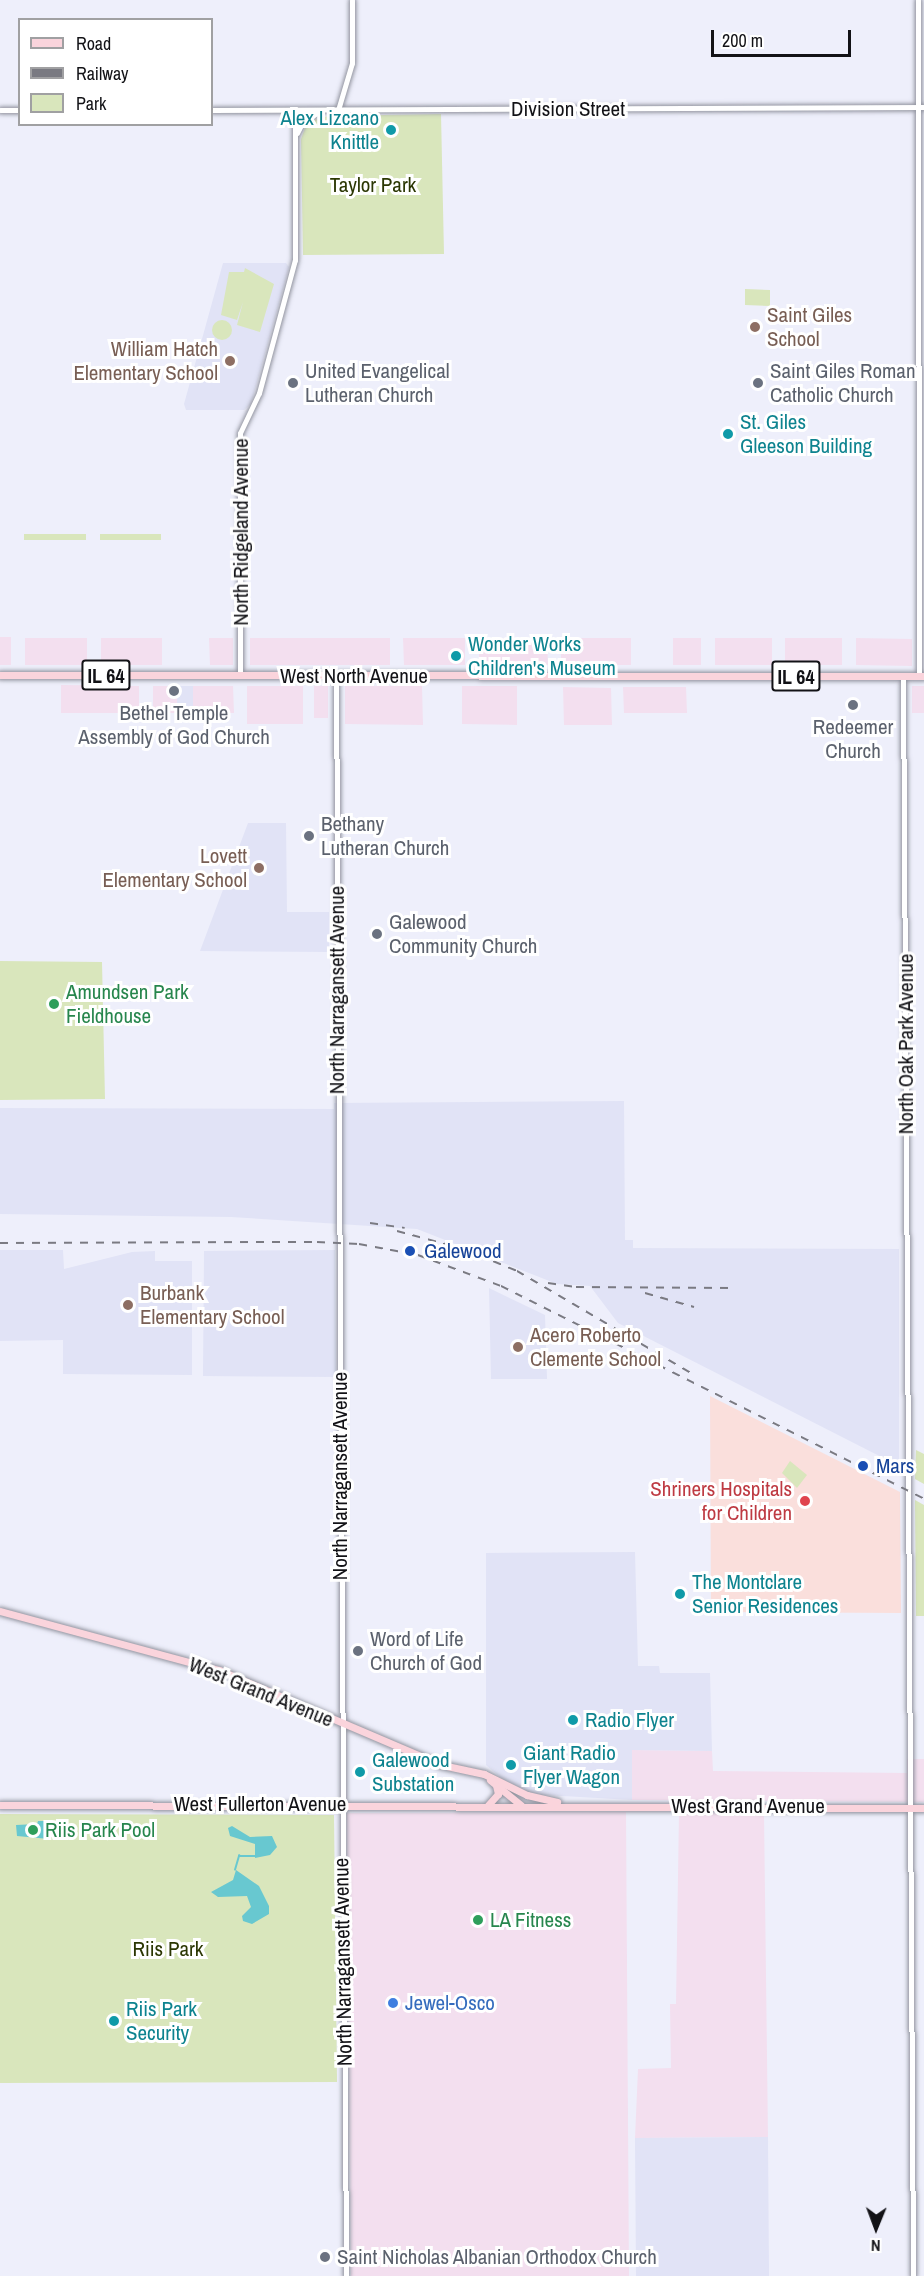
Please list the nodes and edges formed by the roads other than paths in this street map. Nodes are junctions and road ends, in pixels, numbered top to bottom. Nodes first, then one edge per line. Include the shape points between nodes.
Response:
1 (352, 0) edge
2 (918, 0) edge
3 (921, 108) edge
4 (0, 110) edge
5 (18, 110) edge
6 (213, 110) edge
7 (338, 110) junction
8 (295, 111) junction
9 (324, 111) junction
10 (296, 138) junction
11 (0, 675) edge
12 (240, 675) junction
13 (336, 676) junction
14 (903, 676) junction
15 (921, 676) edge
16 (0, 1611) edge
17 (341, 1724) junction
18 (484, 1774) junction
19 (496, 1785) junction
20 (341, 1803) junction
21 (0, 1805) edge
22 (488, 1805) junction
23 (521, 1805) junction
24 (572, 1805) junction
25 (910, 1808) junction
26 (924, 1808) edge
27 (346, 2276) edge
28 (913, 2276) edge

1 - 7 street via 352,63
2 - 3 street
3 - 7 street, Division Street
3 - 15 street
4 - 5 street
6 - 8 street, Division Street
7 - 9 street, Division Street
8 - 9 street, Division Street
8 - 10 street, North Ridgeland Avenue
9 - 10 street via 305,120
10 - 12 street, North Ridgeland Avenue via 296,260 259,393 240,432
11 - 12 main road, West North Avenue / IL 64
12 - 13 main road, West North Avenue / IL 64
13 - 14 main road, West North Avenue / IL 64
13 - 17 street, North Narragansett Avenue
14 - 15 main road, West North Avenue / IL 64
14 - 25 street, North Oak Park Avenue
16 - 17 main road, West Grand Avenue via 208,1667
17 - 18 main road, West Grand Avenue via 442,1765
17 - 20 street, North Narragansett Avenue
18 - 19 main road
18 - 24 main road, West Grand Avenue via 527,1795
19 - 22 main road via 498,1794
19 - 23 main road
20 - 21 main road, West Fullerton Avenue
20 - 22 main road, West Fullerton Avenue
20 - 27 street, North Narragansett Avenue
22 - 23 main road, West Fullerton Avenue
23 - 24 main road, West Grand Avenue
24 - 25 main road, West Grand Avenue
25 - 26 main road, West Grand Avenue
25 - 28 street, North Oak Park Avenue

